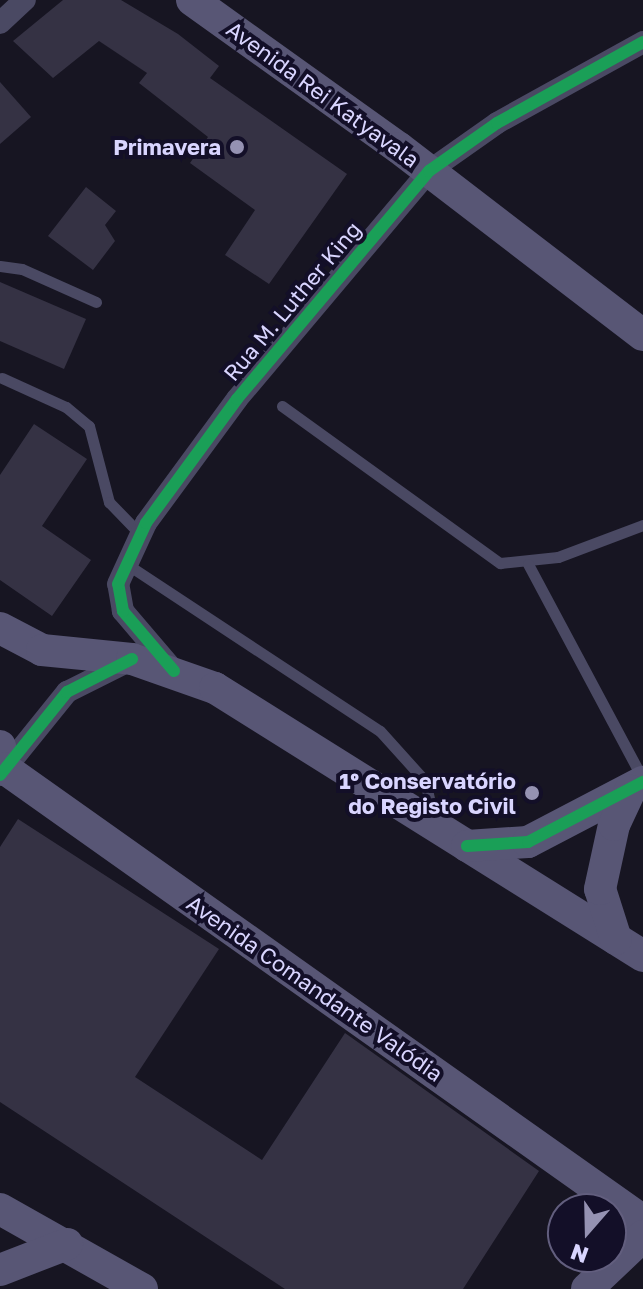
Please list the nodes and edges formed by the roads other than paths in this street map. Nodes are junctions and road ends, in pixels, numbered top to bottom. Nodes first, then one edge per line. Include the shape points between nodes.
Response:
1 (25, 0) edge
2 (192, 0) edge
3 (0, 23) edge
4 (643, 42) edge
5 (429, 171) junction
6 (0, 266) edge
7 (96, 302) dead end
8 (628, 315) edge
9 (643, 335) edge
10 (643, 362) edge
11 (2, 378) dead end
12 (282, 406) dead end
13 (643, 525) edge
14 (140, 534) junction
15 (125, 563) junction
16 (528, 564) junction
17 (0, 628) edge
18 (132, 659) junction
19 (174, 671) junction
20 (1, 763) edge
21 (639, 784) edge
22 (435, 826) junction
23 (467, 846) junction
24 (616, 939) junction
25 (643, 956) edge
26 (0, 1209) edge
27 (643, 1221) edge
28 (643, 1236) edge
29 (67, 1244) junction
30 (0, 1270) edge
31 (142, 1289) edge
32 (587, 1289) edge

1 - 3 street
2 - 5 main road, Avenida Rei Katyavala
4 - 5 street, Rua M. Luther King via 497,123
5 - 8 main road, Avenida Rei Katyavala
5 - 14 street, Rua M. Luther King via 237,399
6 - 7 lane via 22,269
8 - 9 main road, Avenida Rei Katyavala
8 - 10 main road via 622,337
11 - 14 lane via 66,407 89,426 109,502
12 - 16 lane via 478,552 500,563
13 - 16 lane
14 - 15 street, Rua M. Luther King
15 - 19 street, Rua M. Luther King via 118,584 123,611
15 - 22 lane via 380,731 425,781
16 - 21 lane
17 - 18 main road via 42,650
18 - 19 main road
18 - 20 street via 67,692
19 - 22 main road via 215,688
20 - 27 main road, Avenida Comandante Valódia
21 - 23 main road via 528,842
21 - 24 main road via 614,825 600,889
22 - 23 main road
23 - 24 main road
24 - 25 main road
26 - 29 main road
28 - 32 main road
29 - 30 main road
29 - 31 main road

